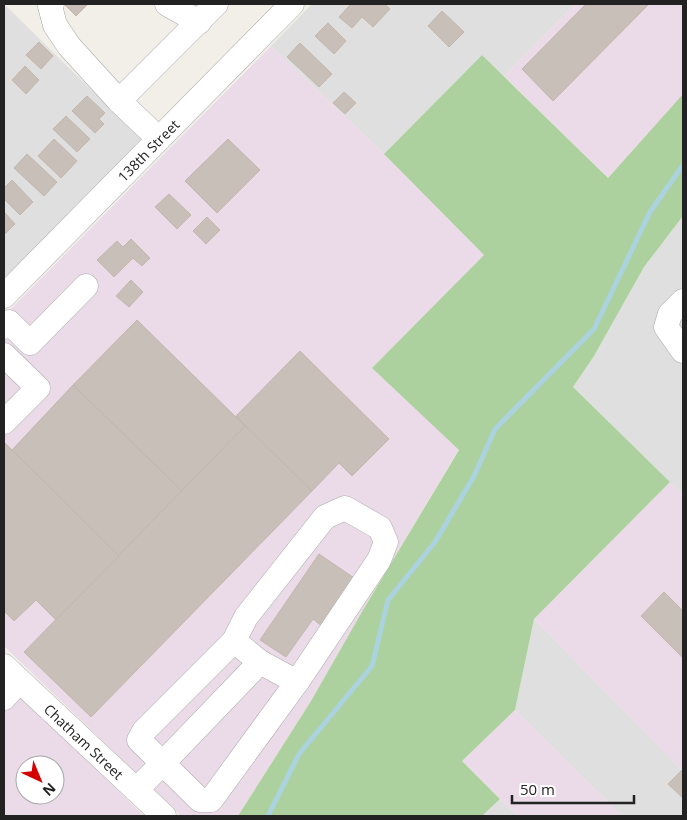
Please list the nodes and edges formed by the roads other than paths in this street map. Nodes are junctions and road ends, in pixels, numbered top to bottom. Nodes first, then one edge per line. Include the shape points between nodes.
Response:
1 (52, 4) edge
2 (167, 4) edge
3 (216, 4) edge
4 (292, 4) edge
5 (199, 22) junction
6 (120, 101) junction
7 (158, 139) junction
8 (86, 286) dead end
9 (4, 296) edge
10 (683, 301) edge
11 (4, 327) edge
12 (683, 351) edge
13 (4, 355) edge
14 (4, 422) edge
15 (234, 640) junction
16 (260, 662) junction
17 (9, 682) edge
18 (297, 682) junction
19 (163, 763) junction
20 (136, 790) junction
21 (164, 816) edge

1 - 6 street via 55,25 69,46
2 - 5 street
3 - 5 street
4 - 7 street, 138th Street
5 - 6 street
6 - 7 street
7 - 9 street, 138th Street
8 - 11 street via 30,343 9,322
10 - 12 street via 670,314 666,327
13 - 14 street via 38,388
15 - 16 street
15 - 18 street via 246,617 324,517 344,508 380,528 386,542 379,560
15 - 19 street via 144,731 139,740
16 - 18 street
16 - 19 street
17 - 20 street, Chatham Street
18 - 19 street via 212,800 200,800
19 - 20 street
20 - 21 street, Chatham Street

